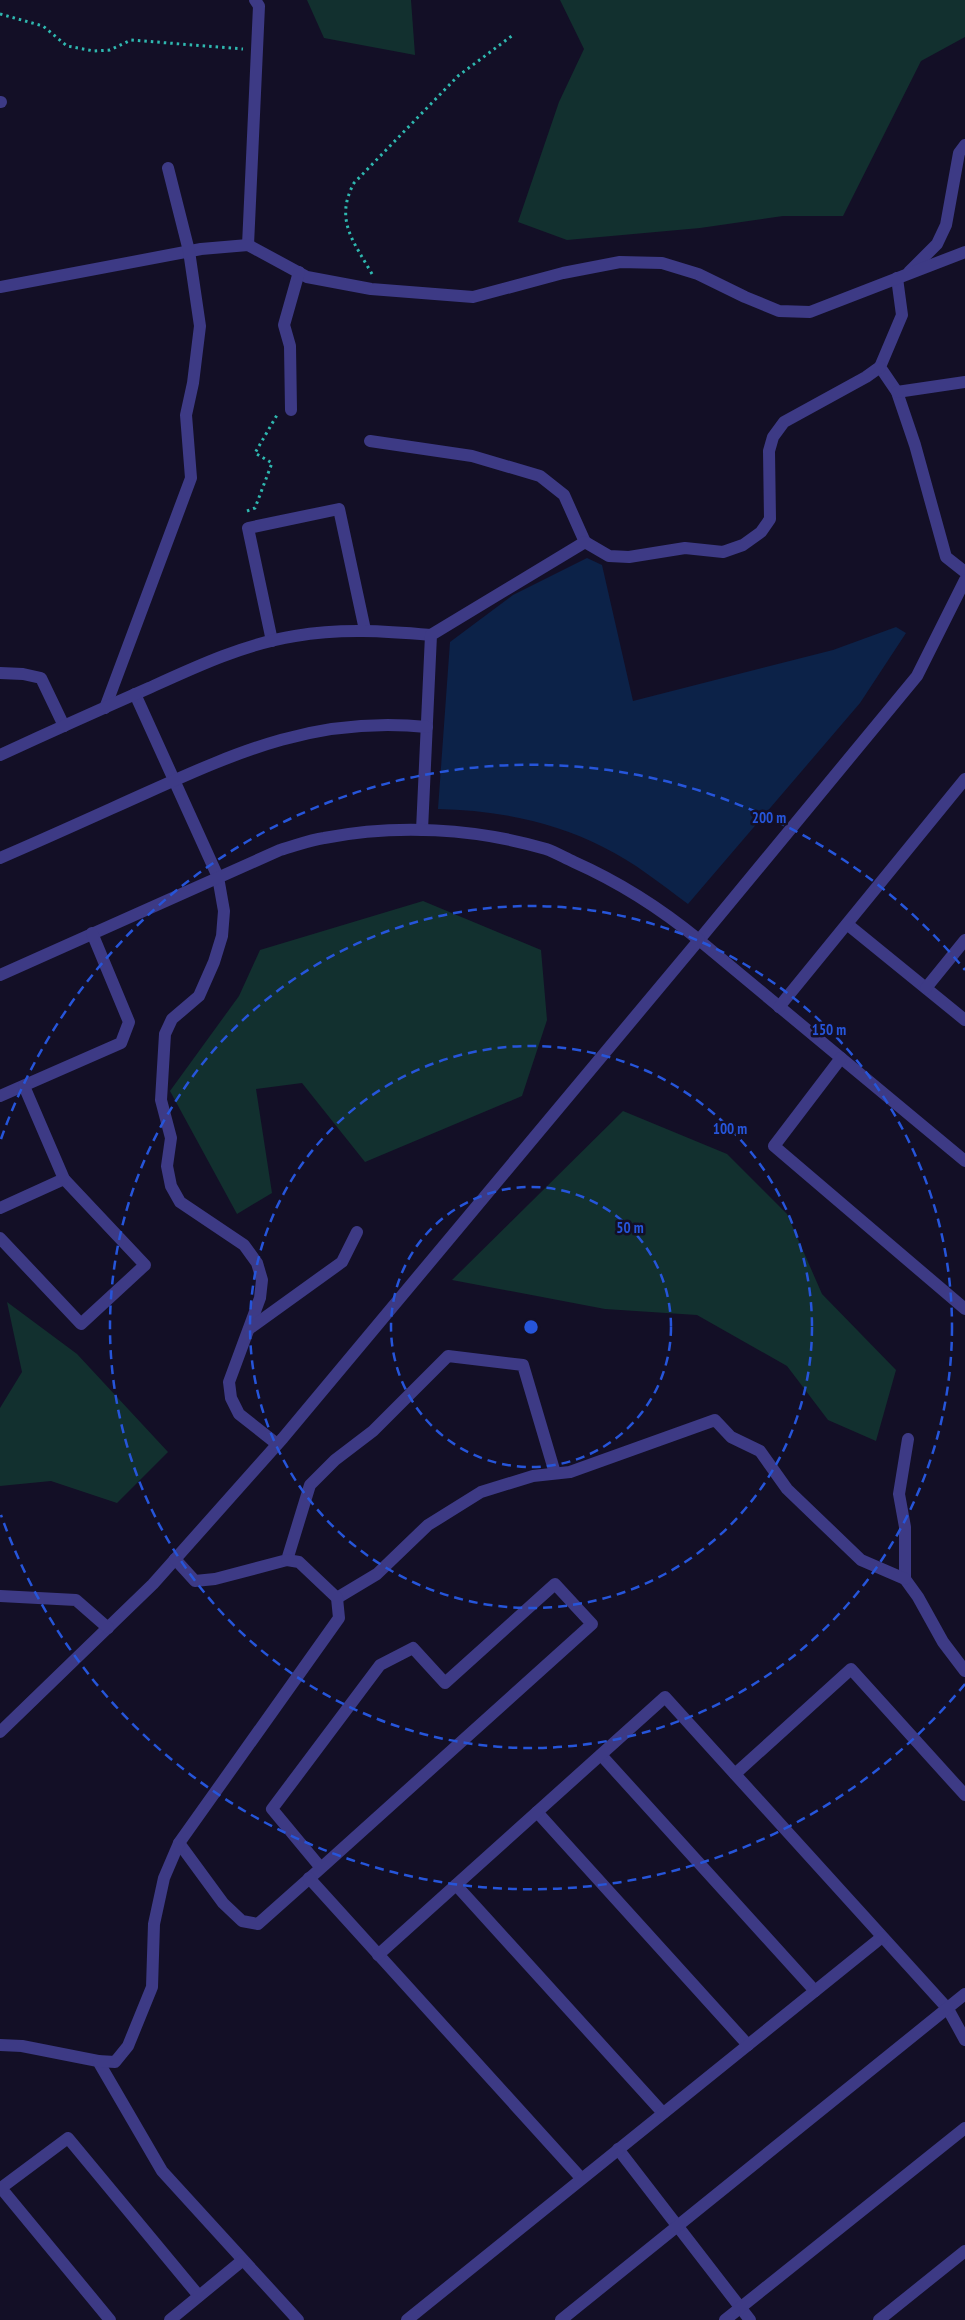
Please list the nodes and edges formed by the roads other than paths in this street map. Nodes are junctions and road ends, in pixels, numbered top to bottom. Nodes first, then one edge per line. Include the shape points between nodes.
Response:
1 (255, 0) edge
2 (965, 145) edge
3 (168, 168) dead end
4 (248, 245) junction
5 (189, 251) junction
6 (965, 252) edge
7 (299, 272) junction
8 (901, 277) junction
9 (0, 286) edge
10 (880, 367) junction
11 (965, 382) edge
12 (898, 392) junction
13 (291, 410) road end
14 (370, 441) dead end
15 (585, 542) junction
16 (965, 572) edge
17 (965, 580) edge
18 (364, 630) junction
19 (431, 635) junction
20 (272, 641) junction
21 (0, 674) edge
22 (135, 694) junction
23 (105, 708) junction
24 (64, 726) junction
25 (427, 727) junction
26 (0, 755) edge
27 (965, 779) edge
28 (174, 780) junction
29 (422, 830) junction
30 (0, 858) edge
31 (218, 877) junction
32 (847, 924) junction
33 (92, 933) junction
34 (699, 940) junction
35 (965, 940) edge
36 (0, 975) edge
37 (926, 988) junction
38 (779, 1007) junction
39 (965, 1020) edge
40 (840, 1058) junction
41 (24, 1086) junction
42 (0, 1096) edge
43 (965, 1161) edge
44 (64, 1179) junction
45 (0, 1208) edge
46 (357, 1232) dead end
47 (0, 1238) edge
48 (965, 1309) edge
49 (249, 1329) junction
50 (908, 1439) dead end
51 (277, 1444) junction
52 (555, 1474) junction
53 (175, 1558) junction
54 (287, 1560) junction
55 (905, 1579) junction
56 (0, 1596) edge
57 (337, 1598) junction
58 (108, 1628) junction
59 (965, 1671) edge
60 (0, 1732) edge
61 (600, 1755) junction
62 (735, 1774) junction
63 (965, 1795) edge
64 (538, 1812) junction
65 (179, 1843) junction
66 (321, 1868) junction
67 (309, 1878) junction
68 (456, 1885) junction
69 (882, 1937) junction
70 (378, 1955) junction
71 (815, 1992) junction
72 (965, 1994) edge
73 (948, 2009) junction
74 (965, 2040) edge
75 (0, 2045) edge
76 (748, 2045) junction
77 (98, 2061) junction
78 (663, 2113) junction
79 (965, 2128) edge
80 (618, 2149) junction
81 (581, 2178) junction
82 (678, 2226) junction
83 (965, 2250) edge
84 (243, 2260) junction
85 (199, 2296) junction
86 (740, 2308) junction
87 (110, 2320) edge
88 (170, 2320) edge
89 (298, 2320) edge
90 (407, 2320) edge
91 (561, 2320) edge
92 (725, 2320) edge
93 (750, 2320) edge
94 (879, 2320) edge

1 - 4 street via 258,6 257,50
2 - 8 street via 959,153 946,225 937,244
3 - 5 street
4 - 5 street
4 - 7 street
5 - 9 street
5 - 23 street via 200,326 186,415 191,478
6 - 8 street
7 - 8 street via 307,277 381,290 473,298 563,272 620,262 662,263 698,274 779,311 810,312
7 - 13 street via 284,325 290,346
8 - 10 street via 902,315
10 - 12 street
10 - 15 street via 784,422 773,436 769,451 770,519 761,532 743,545 723,552 685,548 623,557 609,556
11 - 12 street
12 - 16 street via 946,557
14 - 15 street via 472,456 540,476 564,495
15 - 19 street
17 - 34 street via 916,676
18 - 19 street
18 - 20 street
18 - 20 street via 339,509 248,528
19 - 25 street
20 - 22 street
21 - 24 street via 41,678
22 - 23 street
22 - 28 street
23 - 24 street
24 - 26 street
25 - 28 street via 400,724 315,730 272,741
25 - 29 street
27 - 32 street
28 - 30 street
28 - 31 street
29 - 31 street via 366,832 323,838 280,850
29 - 34 street via 502,839 547,850 591,869 635,894 666,913
31 - 33 street
31 - 49 street via 224,911 222,936 199,996 172,1019 166,1034 161,1100 171,1138 167,1166 171,1186 180,1202 244,1245 257,1263 262,1280 260,1298
32 - 37 street
32 - 38 street
33 - 36 street
33 - 41 street via 129,1022 121,1043
34 - 38 street
34 - 51 street
35 - 37 street
37 - 39 street
38 - 40 street
40 - 43 street
40 - 48 street via 774,1146
41 - 42 street
41 - 44 street
44 - 45 street
44 - 47 street via 145,1265 81,1324
46 - 49 street via 342,1262
49 - 51 street via 229,1382 230,1398 240,1414
50 - 55 street via 899,1494 905,1527
51 - 53 street
52 - 54 street via 524,1365 448,1356 374,1431 335,1460 310,1485
52 - 55 street via 570,1472 715,1420 731,1437 760,1451 787,1489 861,1560
52 - 57 street via 533,1476 481,1492 428,1525 377,1574
53 - 54 street via 195,1581 215,1579
53 - 58 street
54 - 57 street via 299,1562
55 - 59 street via 943,1642
56 - 58 street via 76,1600
57 - 65 street via 339,1618
58 - 60 street
61 - 62 street via 665,1697
61 - 64 street
61 - 71 street
62 - 63 street via 851,1669
62 - 69 street
64 - 68 street
64 - 76 street
65 - 67 street via 223,1903 242,1921 258,1924
65 - 77 street via 164,1878 154,1924 152,1987 128,2046 115,2062
66 - 66 street via 592,1624 555,1584 445,1683 413,1648 380,1664 272,1808
66 - 67 street
67 - 70 street
68 - 70 street
68 - 78 street
69 - 71 street
69 - 73 street
70 - 81 street
71 - 76 street
72 - 73 street
73 - 74 street
73 - 82 street
75 - 77 street via 22,2046
76 - 78 street
77 - 84 street via 162,2171
78 - 80 street
79 - 86 street
80 - 81 street
80 - 82 street
81 - 90 street
82 - 86 street
82 - 91 street
83 - 94 street
84 - 85 street
84 - 89 street
85 - 87 street via 68,2138 2,2188
85 - 88 street
86 - 92 street
86 - 93 street

